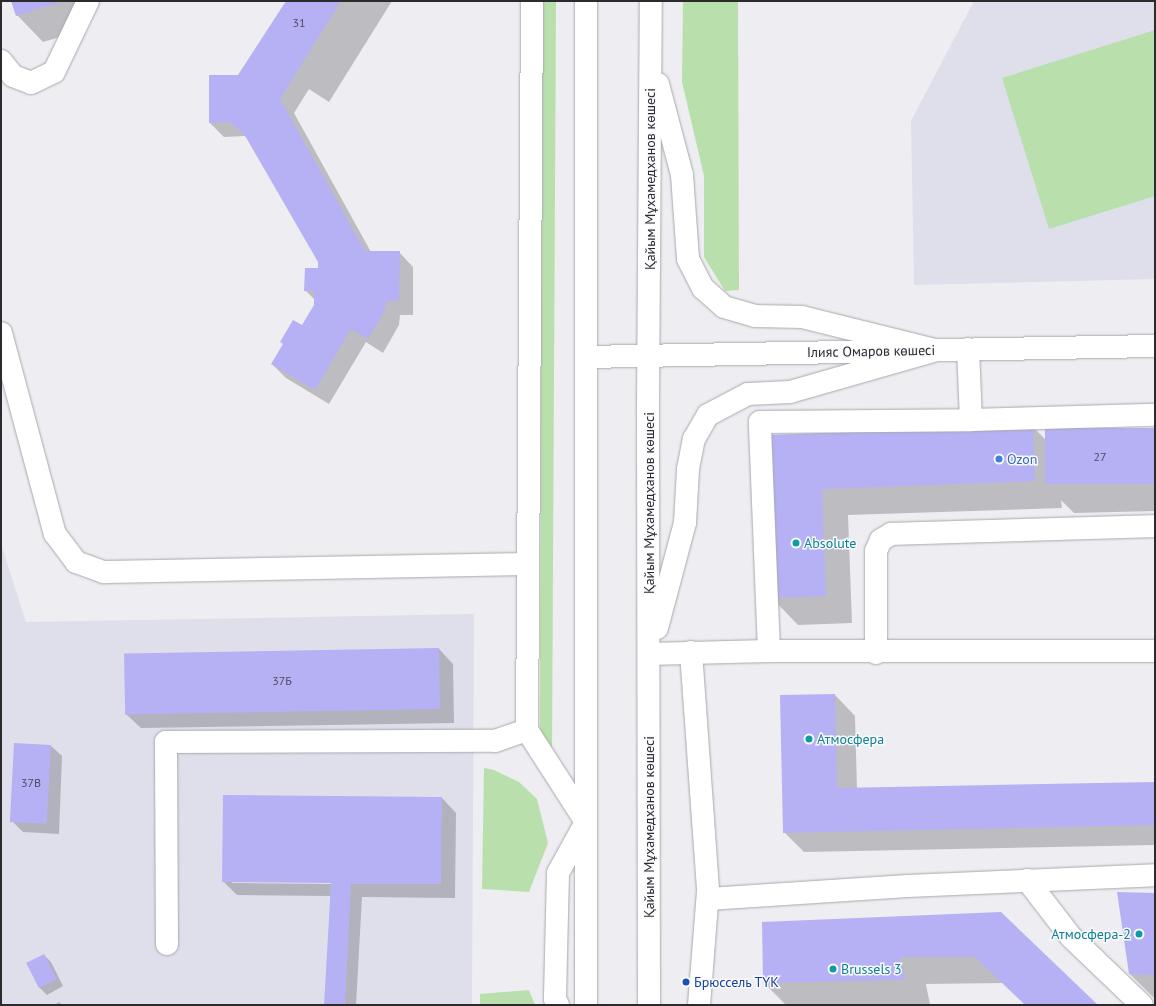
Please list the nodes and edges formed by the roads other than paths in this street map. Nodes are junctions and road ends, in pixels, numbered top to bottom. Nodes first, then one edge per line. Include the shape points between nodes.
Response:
1 (88, 1) edge
2 (532, 1) edge
3 (586, 1) edge
4 (651, 1) edge
5 (650, 55) junction
6 (1, 61) edge
7 (1, 333) edge
8 (1155, 346) edge
9 (968, 349) junction
10 (936, 350) junction
11 (650, 356) junction
12 (586, 357) junction
13 (1155, 415) edge
14 (971, 420) junction
15 (1155, 526) edge
16 (528, 564) junction
17 (769, 651) junction
18 (1155, 651) edge
19 (691, 652) junction
20 (876, 653) junction
21 (649, 654) junction
22 (527, 730) junction
23 (586, 822) junction
24 (1155, 864) edge
25 (1155, 875) edge
26 (1027, 880) junction
27 (708, 895) junction
28 (167, 944) dead end
29 (558, 1005) edge
30 (586, 1005) edge
31 (649, 1005) edge
32 (699, 1005) edge
33 (1142, 1005) edge

1 - 6 main road via 54,72 31,83 13,76
2 - 16 main road
3 - 12 main road
4 - 5 main road, Қайым Мұхамедханов көшесі
5 - 10 main road via 682,175 688,259 703,288 724,307 755,316 802,317
5 - 11 main road, Қайым Мұхамедханов көшесі
7 - 16 main road via 55,534 76,562 104,572
8 - 9 main road, Ілияс Омаров көшесі
9 - 10 main road, Ілияс Омаров көшесі
9 - 14 main road
10 - 11 main road, Ілияс Омаров көшесі
10 - 21 main road via 790,392 748,394 708,415 694,439 688,469 685,523
11 - 12 main road, Ілияс Омаров көшесі
11 - 21 main road, Қайым Мұхамедханов көшесі
12 - 23 main road
13 - 14 main road
14 - 17 main road via 760,422
15 - 20 main road via 891,534 880,540 876,551
16 - 22 main road
17 - 19 main road
17 - 20 main road
18 - 20 main road
19 - 21 main road
19 - 27 main road
21 - 31 main road, Қайым Мұхамедханов көшесі
22 - 23 main road
22 - 28 main road via 495,741 166,742
23 - 29 main road via 558,873 555,999
23 - 30 main road
24 - 27 main road via 941,871
25 - 26 main road
26 - 27 main road
26 - 33 main road via 1072,937
27 - 32 main road

